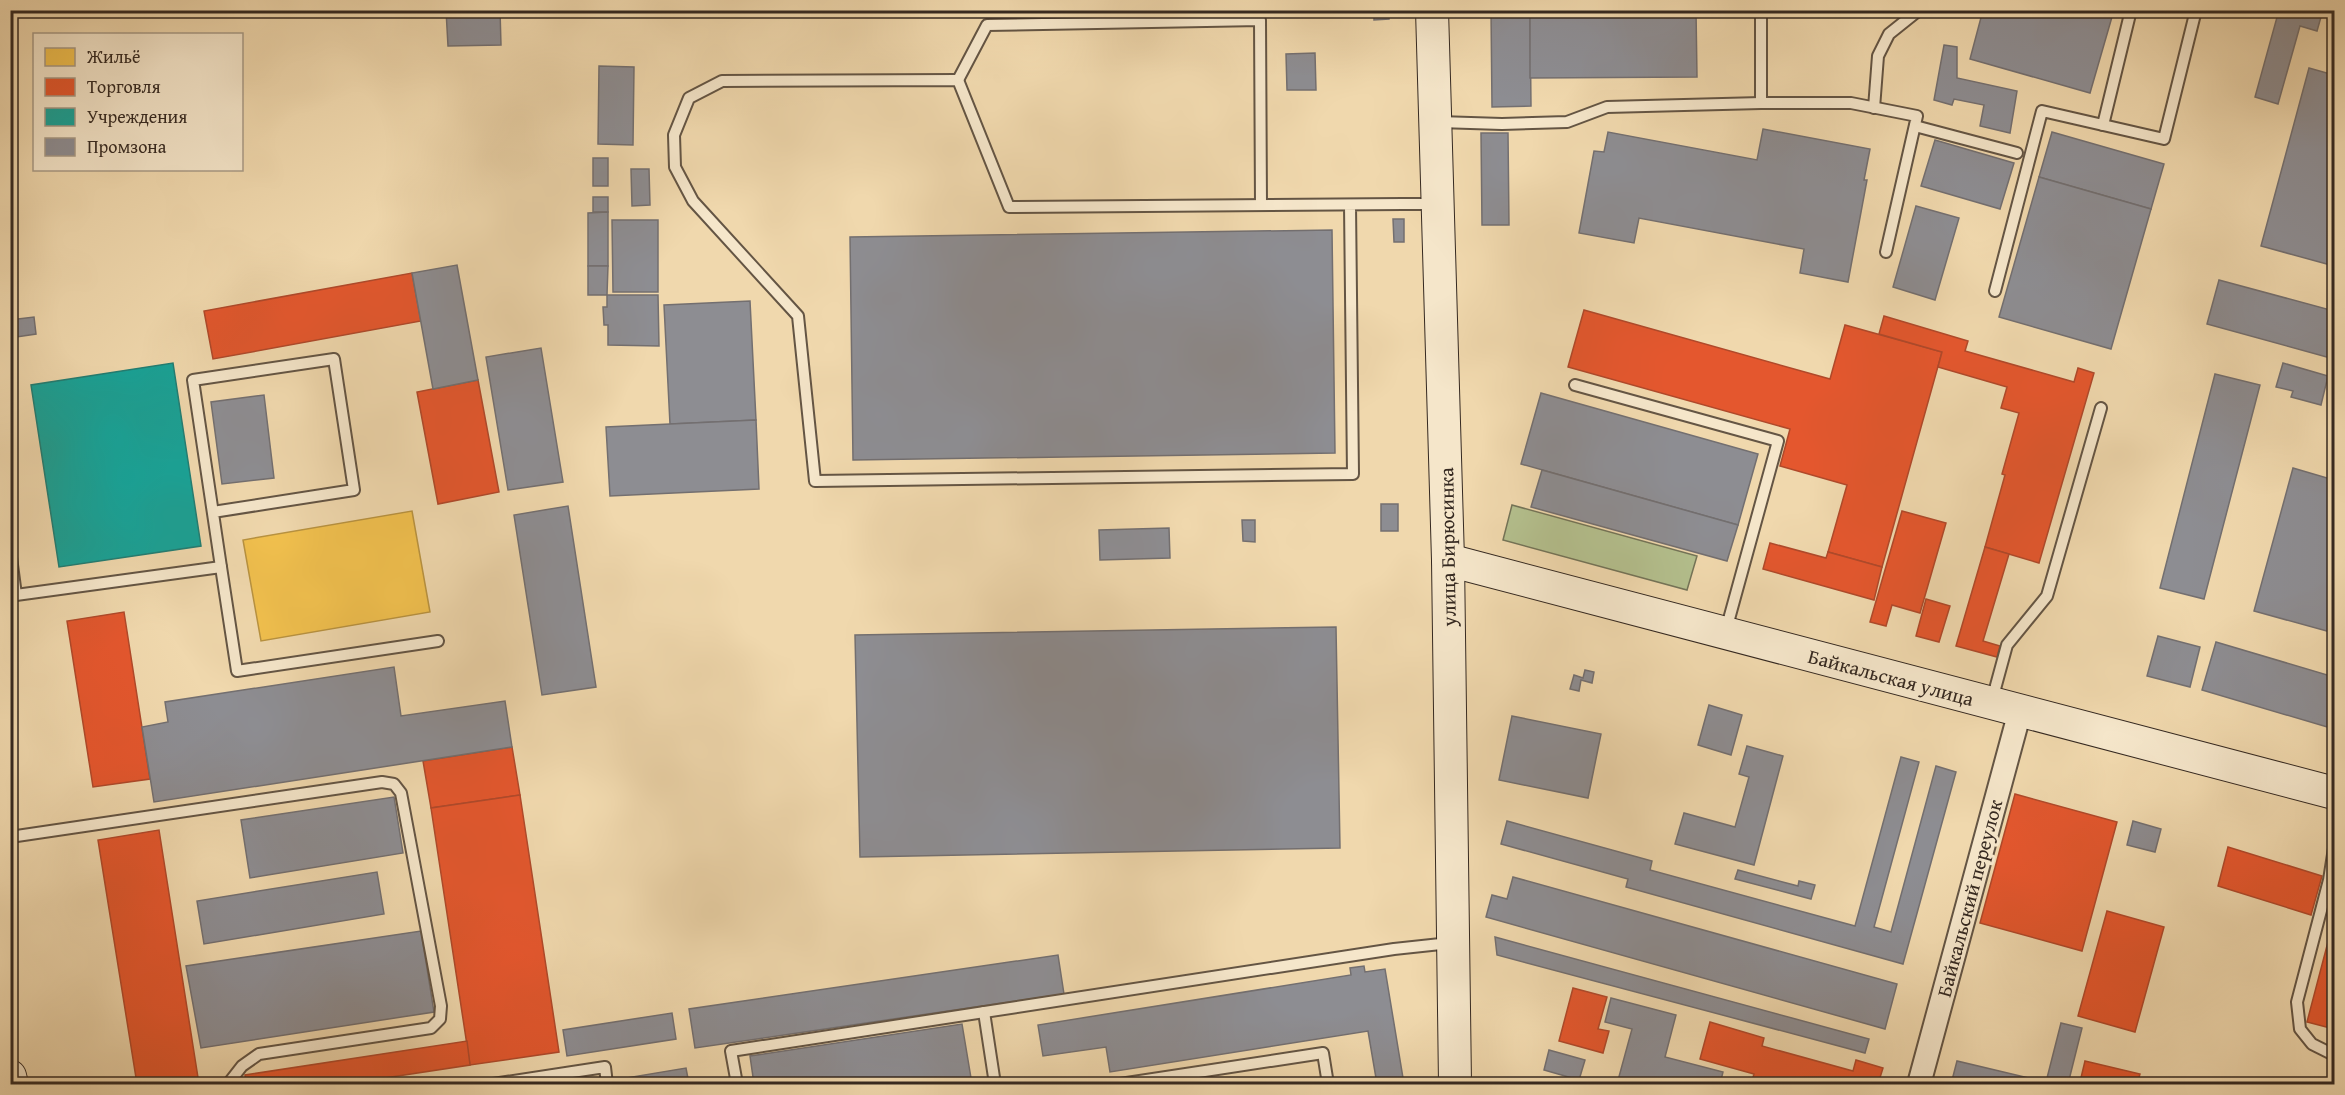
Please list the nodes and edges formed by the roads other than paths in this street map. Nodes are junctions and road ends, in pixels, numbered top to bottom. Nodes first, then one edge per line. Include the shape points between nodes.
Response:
1 (1432, 10) edge
2 (1761, 10) edge
3 (1919, 10) edge
4 (2131, 10) edge
5 (2196, 10) edge
6 (958, 80) junction
7 (1761, 103) junction
8 (1874, 108) junction
9 (1435, 122) junction
10 (2103, 125) junction
11 (1915, 126) junction
12 (2017, 153) dead end
13 (1437, 204) junction
14 (1261, 205) junction
15 (1350, 205) junction
16 (1886, 252) dead end
17 (1995, 291) dead end
18 (1575, 385) dead end
19 (2101, 408) dead end
20 (213, 512) junction
21 (10, 550) edge
22 (1448, 560) junction
23 (221, 567) junction
24 (13, 596) edge
25 (1725, 633) junction
26 (438, 641) dead end
27 (2006, 707) junction
28 (2334, 794) edge
29 (10, 837) edge
30 (2334, 854) edge
31 (1453, 942) junction
32 (984, 1012) junction
33 (2334, 1055) edge
34 (10, 1076) edge
35 (12, 1084) edge
36 (228, 1084) edge
37 (493, 1084) edge
38 (607, 1084) edge
39 (737, 1084) edge
40 (995, 1084) edge
41 (1120, 1084) edge
42 (1328, 1084) edge
43 (1455, 1084) edge
44 (1919, 1084) edge

1 - 9 main road, улица Бирюсинка
2 - 7 lane
3 - 8 lane via 1889,34 1878,56
4 - 10 lane
5 - 10 lane via 2164,139
6 - 14 lane via 1009,207
6 - 14 lane via 987,25 1260,20
6 - 15 lane via 723,81 689,98 674,135 675,167 693,201 798,316 815,481 1353,474
7 - 8 lane via 1851,103
7 - 9 lane via 1607,107 1567,122
8 - 11 lane via 1917,116
9 - 13 main road, улица Бирюсинка
10 - 17 lane via 2042,111
11 - 12 lane
11 - 16 lane
13 - 15 lane
13 - 22 main road, улица Бирюсинка
14 - 15 lane
18 - 25 lane via 1778,441
19 - 27 lane via 2047,596 2007,645
20 - 20 lane via 193,380 334,359 354,490
20 - 23 lane
21 - 24 lane
22 - 25 main road, Байкальская улица
22 - 31 main road, улица Бирюсинка
23 - 24 lane
23 - 26 lane via 237,671
25 - 27 main road, Байкальская улица
27 - 28 main road, Байкальская улица
27 - 44 street, Байкальский переулок
29 - 36 lane via 382,782 394,784 401,793 441,1006 440,1019 430,1028 259,1054 242,1066
30 - 33 lane via 2297,1002 2300,1029 2312,1044
31 - 32 lane
31 - 43 main road, улица Бирюсинка
32 - 39 lane via 731,1051
32 - 40 lane
34 - 35 main road
37 - 38 lane via 604,1067
41 - 42 lane via 1323,1053

